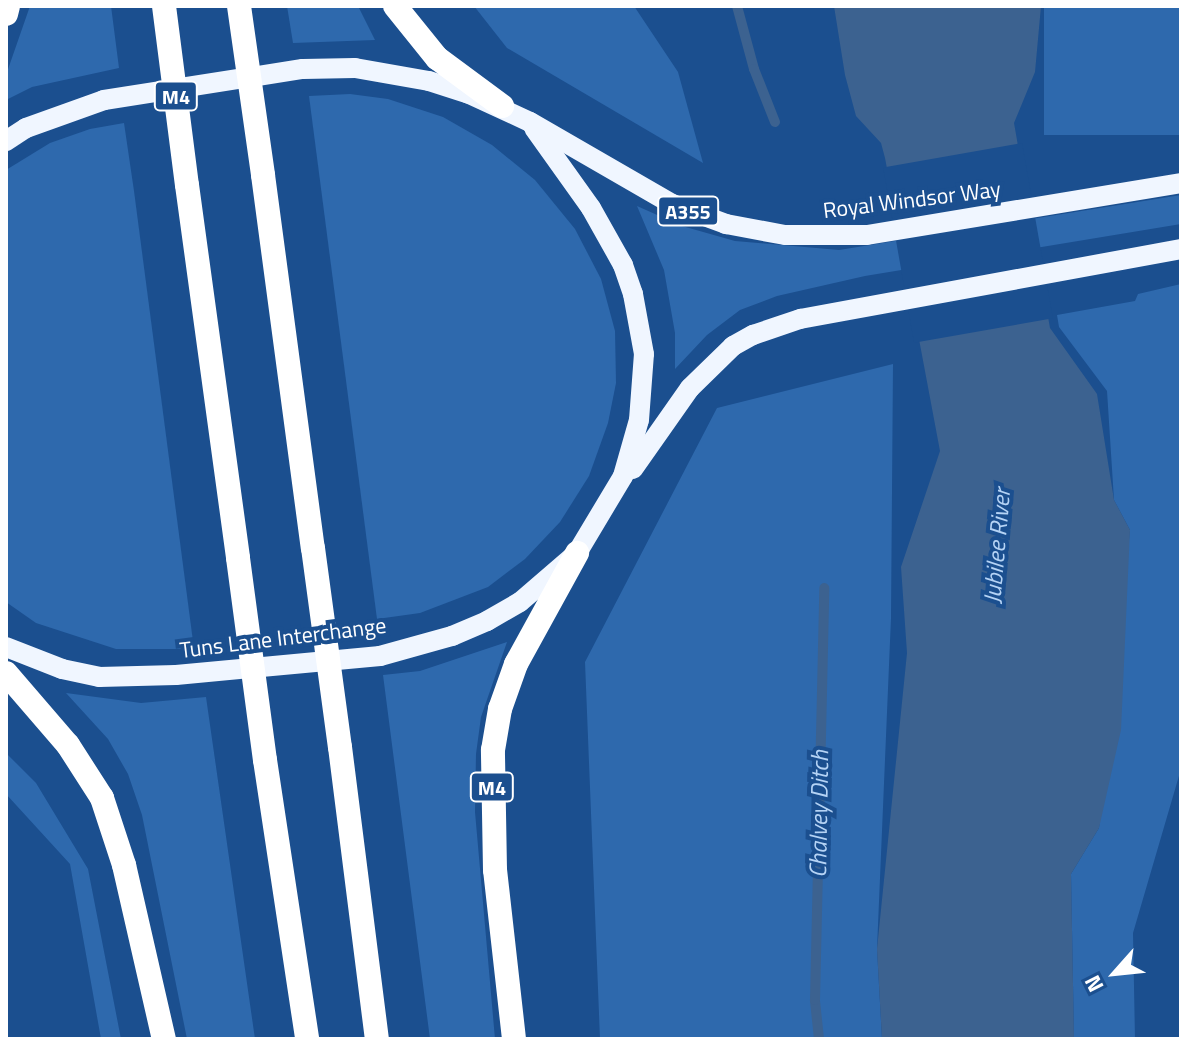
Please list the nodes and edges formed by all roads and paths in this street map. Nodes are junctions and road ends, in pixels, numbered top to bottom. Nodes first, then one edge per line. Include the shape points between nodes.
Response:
1 (8, 6) edge
2 (164, 6) edge
3 (239, 6) edge
4 (395, 6) edge
5 (6, 14) edge
6 (502, 106) junction
7 (530, 122) junction
8 (6, 141) edge
9 (1181, 183) edge
10 (1181, 249) edge
11 (611, 502) junction
12 (577, 553) junction
13 (6, 647) edge
14 (6, 673) edge
15 (164, 1039) edge
16 (307, 1039) edge
17 (377, 1039) edge
18 (514, 1039) edge

1 - 5 highway
2 - 16 highway, M4, bridge
3 - 17 highway, bridge
4 - 6 highway via 437,58
6 - 7 main road, Tuns Lane Interchange
6 - 8 main road, Tuns Lane Interchange via 391,73 303,69 104,100 26,128
7 - 9 main road, Royal Windsor Way / A355 via 643,189 699,215 785,235 867,235
7 - 11 main road, Tuns Lane Interchange via 609,237 640,323 644,383 639,420
10 - 11 main road via 776,326 733,346 690,388
11 - 12 main road, Tuns Lane Interchange
12 - 13 main road, Tuns Lane Interchange via 520,602 487,621 380,656 99,677
12 - 18 highway, M4 via 516,664 493,750 495,870
14 - 15 highway via 68,745 102,798 124,865

